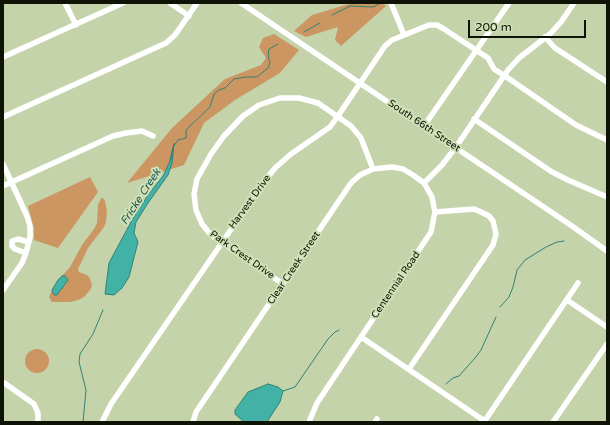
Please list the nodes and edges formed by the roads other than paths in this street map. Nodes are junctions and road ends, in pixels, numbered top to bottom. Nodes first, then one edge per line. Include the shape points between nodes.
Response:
1 (65, 3) edge
2 (123, 3) edge
3 (170, 3) edge
4 (197, 3) edge
5 (241, 3) edge
6 (391, 3) edge
7 (509, 3) edge
8 (573, 4) edge
9 (189, 16) junction
10 (76, 25) junction
11 (404, 35) junction
12 (545, 37) junction
13 (476, 50) junction
14 (3, 57) edge
15 (504, 75) junction
16 (607, 82) edge
17 (360, 83) junction
18 (338, 116) junction
19 (3, 117) edge
20 (474, 119) junction
21 (424, 126) junction
22 (153, 136) dead end
23 (607, 140) edge
24 (456, 147) junction
25 (3, 164) edge
26 (373, 169) junction
27 (12, 182) junction
28 (424, 183) junction
29 (3, 186) edge
30 (607, 197) edge
31 (435, 212) junction
32 (30, 242) junction
33 (221, 243) junction
34 (607, 252) edge
35 (26, 253) junction
36 (578, 283) dead end
37 (283, 284) junction
38 (3, 290) edge
39 (566, 300) junction
40 (607, 327) edge
41 (361, 337) junction
42 (607, 344) edge
43 (409, 370) junction
44 (3, 383) edge
45 (38, 422) edge
46 (102, 422) edge
47 (193, 422) edge
48 (309, 422) edge
49 (485, 422) edge
50 (553, 422) edge

1 - 10 street
2 - 10 street
3 - 9 street
4 - 9 street
5 - 17 street, South 66th Street
6 - 11 street
7 - 13 street
8 - 12 street via 561,22
9 - 19 street via 166,43
10 - 14 street
11 - 13 street, Harvest Drive via 429,25 436,25
11 - 17 street, Harvest Drive via 389,42
12 - 15 street via 519,58
12 - 16 street via 555,48
13 - 15 street, Harvest Drive via 488,58 494,69
13 - 21 street
15 - 20 street
15 - 23 street, Harvest Drive via 576,125
17 - 18 street, Harvest Drive
17 - 21 street, South 66th Street
18 - 26 street, Park Crest Drive via 361,138
18 - 33 street, Harvest Drive via 330,127 291,154 276,168
18 - 33 street, Park Crest Drive via 318,103 299,98 280,98 259,104 224,136 197,179 194,194 196,210 202,224
20 - 24 street
20 - 30 street via 552,172
21 - 24 street, South 66th Street
22 - 27 street via 142,131 113,136
24 - 28 street
24 - 34 street, South 66th Street
25 - 27 street
26 - 28 street, Clear Creek Street via 403,169
26 - 37 street, Clear Creek Street via 351,183
27 - 29 street
27 - 32 street via 30,226
28 - 31 street, Centennial Road via 432,197
31 - 41 street, Centennial Road via 429,236
31 - 43 street via 474,209 489,216 496,234 493,245
32 - 35 street
32 - 35 street via 18,239 12,241 15,249
33 - 37 street, Park Crest Drive
33 - 46 street, Harvest Drive via 111,404
35 - 38 street
36 - 39 street
37 - 47 street, Clear Creek Street via 196,412
39 - 40 street
39 - 49 street
41 - 43 street
41 - 48 street, Centennial Road via 317,403
42 - 50 street
43 - 49 street
44 - 45 street via 34,404

